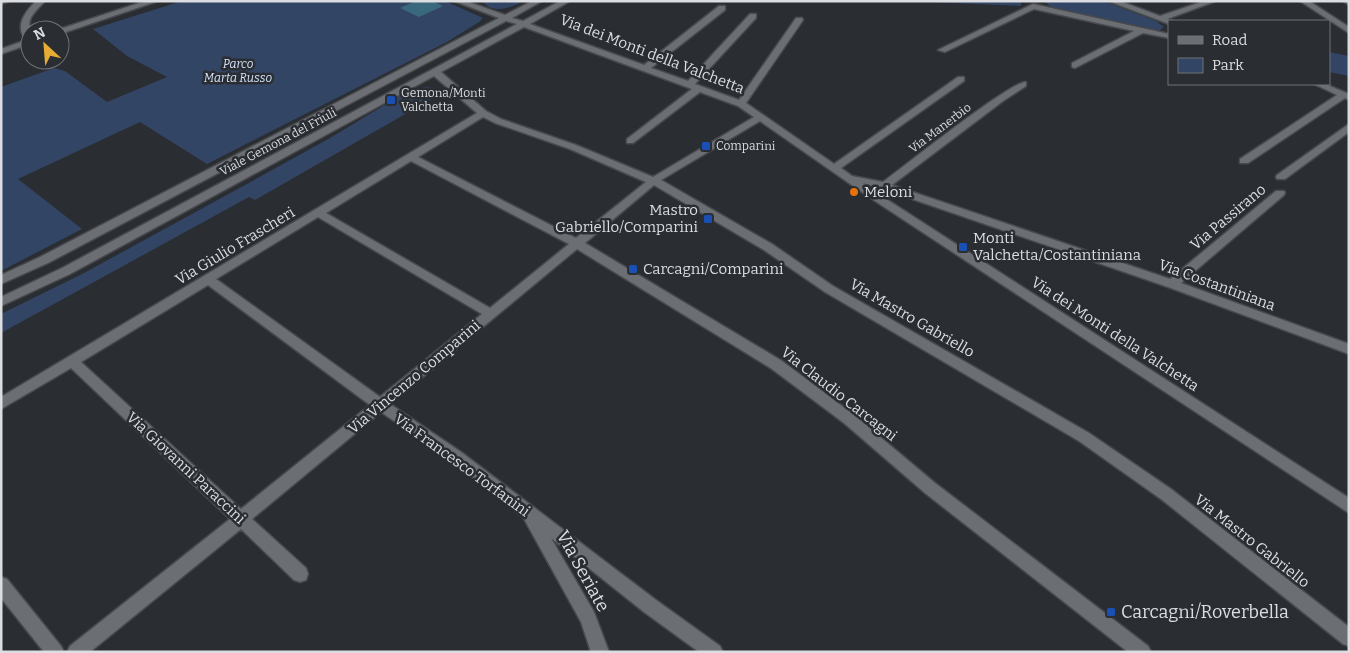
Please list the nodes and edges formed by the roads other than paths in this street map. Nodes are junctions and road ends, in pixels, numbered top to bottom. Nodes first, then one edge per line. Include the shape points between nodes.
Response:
1 (41, 1) edge
2 (154, 1) edge
3 (538, 1) edge
4 (566, 1) edge
5 (1112, 1) edge
6 (1212, 1) edge
7 (1304, 1) edge
8 (461, 2) edge
9 (722, 8) dead end
10 (754, 16) dead end
11 (506, 18) junction
12 (1158, 19) junction
13 (26, 20) edge
14 (800, 20) dead end
15 (1168, 22) edge
16 (523, 24) junction
17 (70, 28) edge
18 (1142, 30) junction
19 (1349, 31) edge
20 (1168, 36) edge
21 (20, 44) edge
22 (942, 50) dead end
23 (1, 52) edge
24 (1076, 64) dead end
25 (645, 68) junction
26 (434, 72) junction
27 (961, 79) dead end
28 (1023, 84) dead end
29 (1320, 85) edge
30 (695, 86) junction
31 (1347, 96) edge
32 (347, 101) junction
33 (741, 104) junction
34 (365, 110) junction
35 (483, 113) junction
36 (315, 117) junction
37 (761, 117) junction
38 (334, 127) junction
39 (1349, 127) edge
40 (630, 141) dead end
41 (411, 157) junction
42 (1244, 161) dead end
43 (835, 168) junction
44 (846, 176) junction
45 (1281, 177) dead end
46 (653, 181) junction
47 (885, 186) junction
48 (1280, 193) dead end
49 (873, 195) junction
50 (318, 213) junction
51 (576, 243) junction
52 (1, 280) edge
53 (209, 280) junction
54 (1172, 284) junction
55 (1, 302) edge
56 (490, 313) junction
57 (1349, 349) edge
58 (72, 361) junction
59 (1, 404) edge
60 (380, 405) junction
61 (1349, 506) edge
62 (526, 511) junction
63 (241, 519) junction
64 (300, 574) dead end
65 (1, 585) edge
66 (1349, 638) edge
67 (55, 652) edge
68 (76, 652) edge
69 (600, 652) edge
70 (714, 652) edge
71 (1142, 652) edge

1 - 13 street
2 - 17 street
3 - 11 street, Viale Gemona del Friuli
4 - 16 street, Viale Gemona del Friuli
5 - 12 street
6 - 12 street
7 - 19 street
8 - 11 street, Via dei Monti della Valchetta
9 - 25 street
10 - 30 street
11 - 16 street, Via dei Monti della Valchetta
11 - 32 street, Viale Gemona del Friuli
12 - 15 street
14 - 33 street
16 - 25 street, Via dei Monti della Valchetta
16 - 26 street, Viale Gemona del Friuli
18 - 20 street
18 - 22 street via 1033,6
18 - 24 street
21 - 23 street
25 - 30 street, Via dei Monti della Valchetta
26 - 34 street, Viale Gemona del Friuli
26 - 35 street, Via Mastro Gabriello
27 - 43 street
28 - 47 street, Via Manerbio
29 - 31 street
30 - 33 street, Via dei Monti della Valchetta
30 - 40 street
31 - 42 street
32 - 34 street
32 - 36 street, Viale Gemona del Friuli
33 - 37 street, Via dei Monti della Valchetta
34 - 38 street, Viale Gemona del Friuli
35 - 41 street, Via Giulio Frascheri
35 - 46 street, Via Mastro Gabriello via 508,126 573,147
36 - 38 street
36 - 52 street, Viale Gemona del Friuli
37 - 43 street, Via dei Monti della Valchetta
37 - 46 street, Via Vincenzo Comparini
38 - 55 street, Viale Gemona del Friuli via 66,271
39 - 45 street
41 - 50 street, Via Giulio Frascheri
41 - 51 street, Via Claudio Carcagni
43 - 44 street, Via dei Monti della Valchetta
44 - 47 street, Via Costantiniana
44 - 49 street, Via dei Monti della Valchetta
46 - 51 street, Via Vincenzo Comparini
46 - 66 street, Via Mastro Gabriello via 696,203 905,335 1098,446 1189,512
47 - 49 street, Via Manerbio
47 - 54 street, Via Costantiniana
48 - 54 street, Via Passirano
49 - 61 street, Via dei Monti della Valchetta
50 - 53 street, Via Giulio Frascheri
50 - 56 street
51 - 56 street, Via Vincenzo Comparini
51 - 71 street, Via Claudio Carcagni via 804,383 930,488
53 - 58 street, Via Giulio Frascheri
53 - 60 street, Via Francesco Torfanini
54 - 57 street, Via Costantiniana
56 - 60 street, Via Vincenzo Comparini
58 - 59 street, Via Giulio Frascheri
58 - 63 street, Via Giovanni Paraccini
60 - 62 street, Via Francesco Torfanini via 456,456
60 - 63 street, Via Vincenzo Comparini
62 - 69 street, Via Seriate via 588,618
62 - 70 street, Via Francesco Torfanini
63 - 64 street, Via Giovanni Paraccini
63 - 68 street, Via Vincenzo Comparini
65 - 67 street

